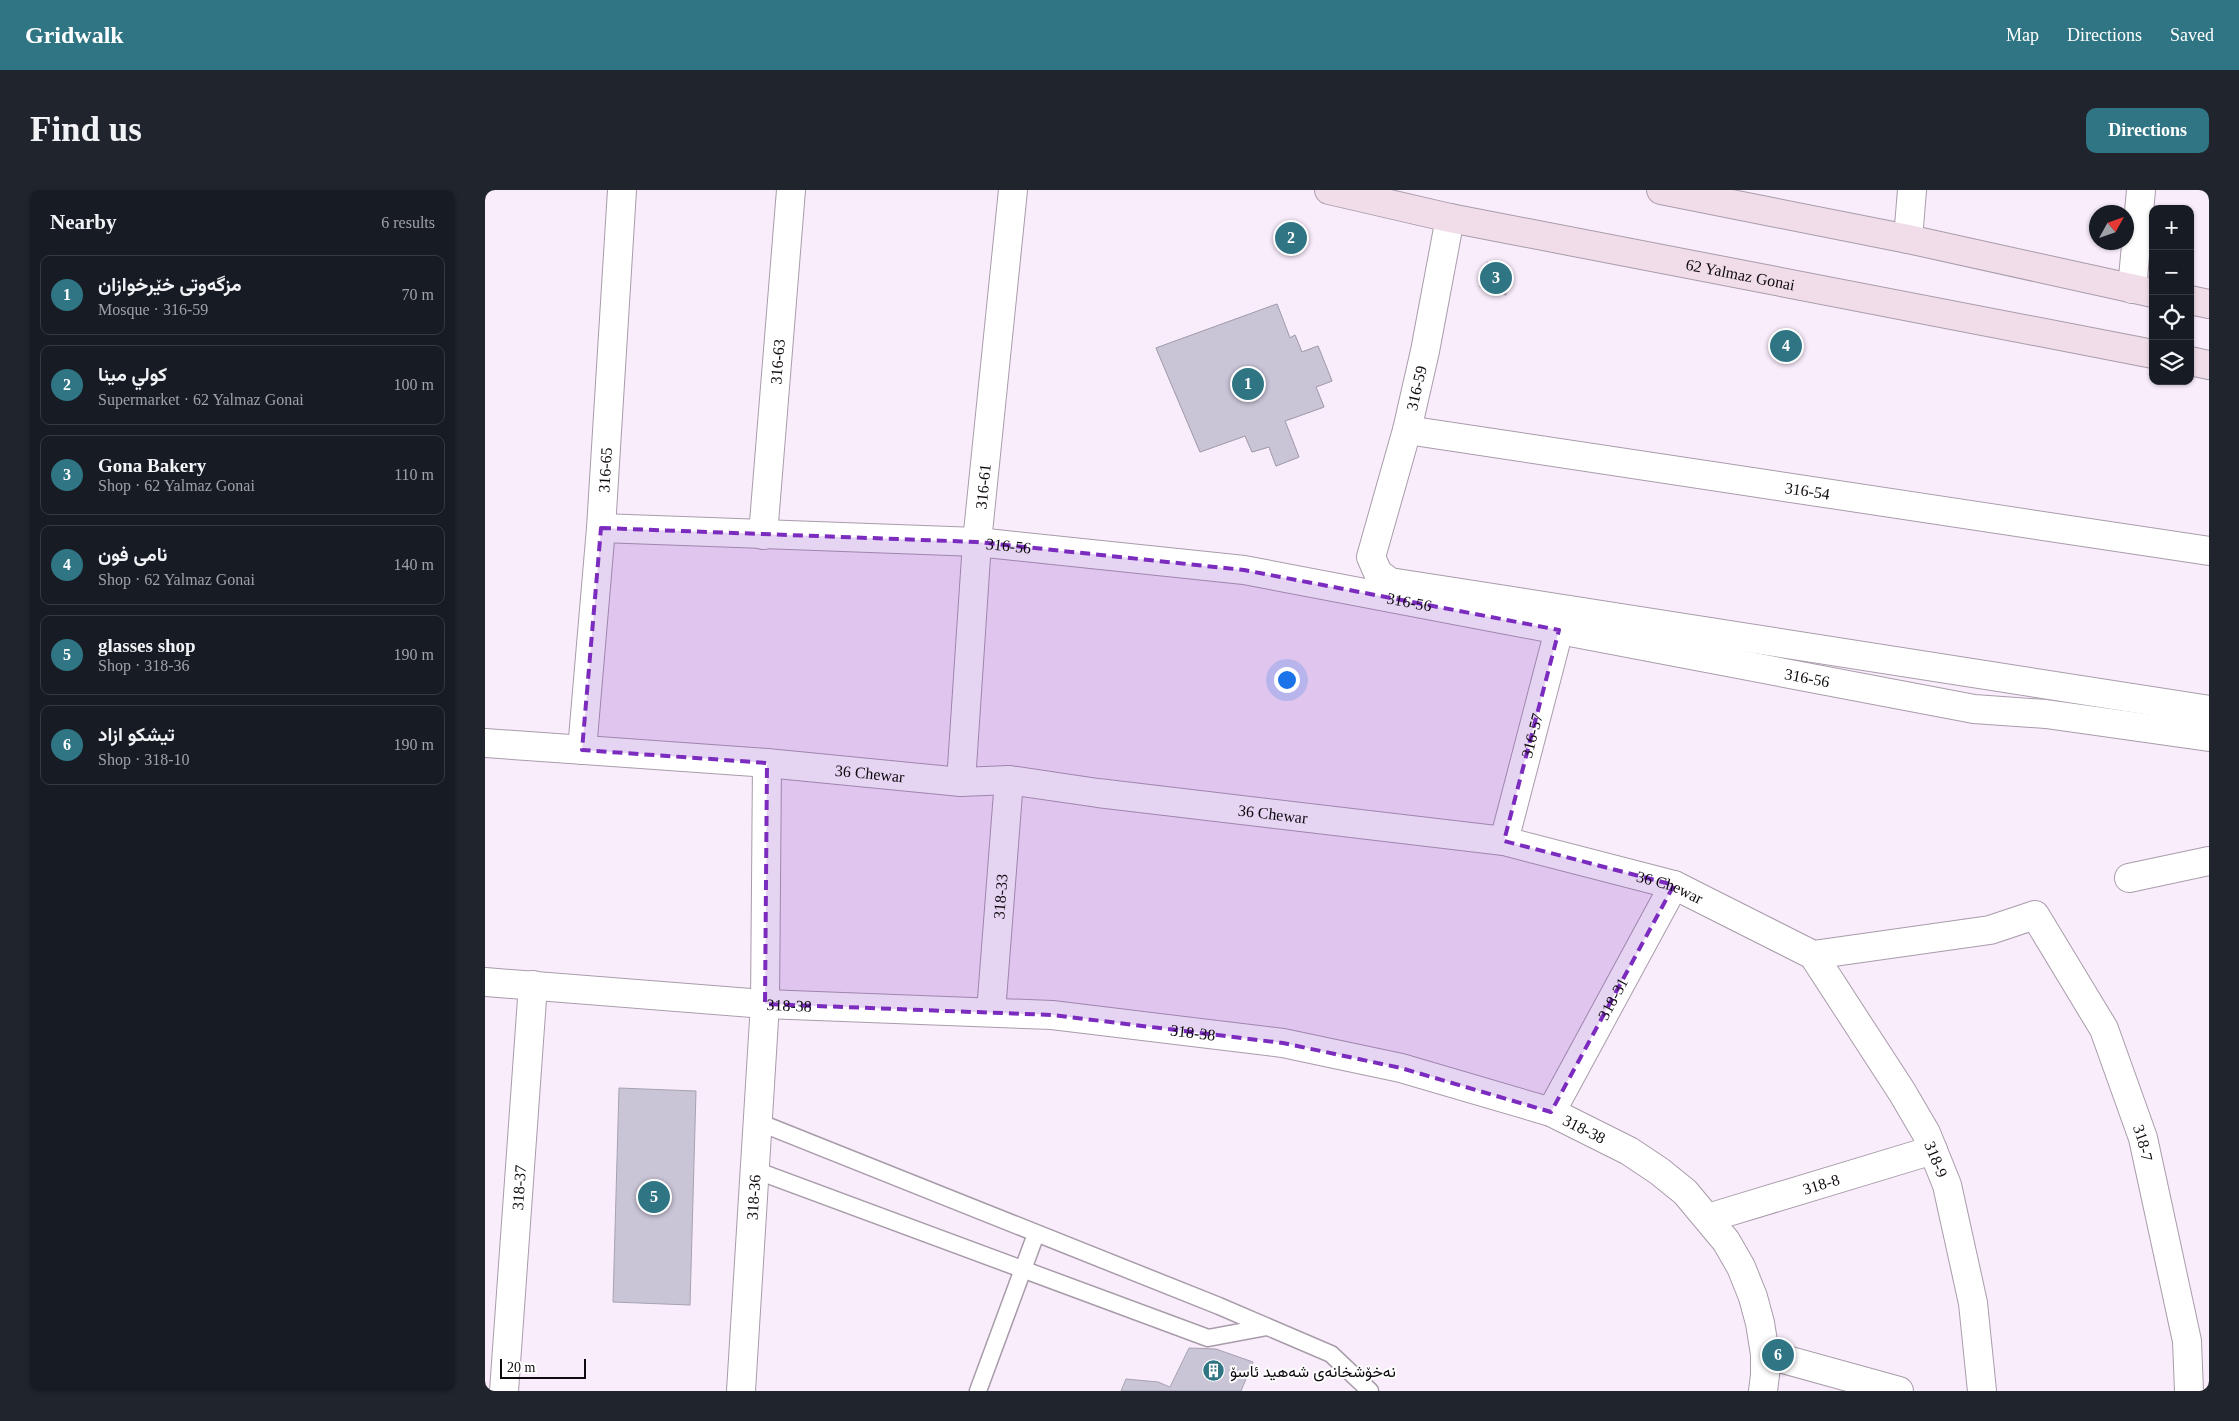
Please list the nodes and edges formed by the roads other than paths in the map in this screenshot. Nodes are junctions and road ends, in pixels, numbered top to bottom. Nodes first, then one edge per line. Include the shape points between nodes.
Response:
1 (622, 190) edge
2 (791, 190) edge
3 (1013, 190) edge
4 (1329, 190) edge
5 (1912, 190) edge
6 (2141, 190) edge
7 (1678, 192) edge
8 (1451, 218) junction
9 (1908, 239) junction
10 (2142, 291) edge
11 (2194, 301) edge
12 (2209, 304) edge
13 (2149, 353) edge
14 (2194, 362) edge
15 (2209, 365) edge
16 (1407, 430) junction
17 (601, 528) junction
18 (763, 535) junction
19 (977, 542) junction
20 (2209, 551) edge
21 (1559, 630) junction
22 (2209, 710) edge
23 (2209, 737) edge
24 (485, 743) edge
25 (582, 750) junction
26 (767, 763) junction
27 (1009, 780) junction
28 (961, 782) junction
29 (1504, 841) junction
30 (2209, 861) edge
31 (2129, 878) dead end
32 (1674, 885) junction
33 (1813, 955) junction
34 (485, 982) edge
35 (533, 986) junction
36 (765, 1004) junction
37 (991, 1012) junction
38 (1551, 1112) junction
39 (758, 1122) junction
40 (1933, 1150) junction
41 (755, 1170) junction
42 (1708, 1218) junction
43 (1036, 1234) junction
44 (1023, 1270) junction
45 (1267, 1327) junction
46 (1765, 1354) junction
47 (504, 1391) edge
48 (741, 1391) edge
49 (978, 1391) edge
50 (1369, 1391) edge
51 (1763, 1391) edge
52 (1899, 1391) edge
53 (1982, 1391) edge
54 (2189, 1391) edge

1 - 17 street, 316-65
2 - 18 street, 316-63
3 - 19 street, 316-61
4 - 8 main road, 62 Yalmaz Gonai
5 - 9 street
6 - 10 street
7 - 9 main road
8 - 13 main road, 62 Yalmaz Gonai
8 - 16 street, 316-59
9 - 10 main road
11 - 12 main road
14 - 15 main road
16 - 20 street, 316-54
16 - 22 street, 316-59 via 1371,557 1378,573 1390,582
17 - 18 street, 316-56
17 - 25 street, 316-65
18 - 19 street, 316-56
19 - 21 street, 316-56 via 1244,570
19 - 28 street, 316-61
21 - 23 street, 316-56 via 1974,709 2047,714
21 - 29 street, 316-57
24 - 25 street, 36 Chewar
25 - 26 street, 36 Chewar
26 - 28 street, 36 Chewar
26 - 36 street, 318-36
27 - 28 street, 36 Chewar
27 - 29 street, 36 Chewar
27 - 37 street, 318-33
29 - 32 street, 36 Chewar
30 - 31 street
32 - 33 street, 36 Chewar
32 - 38 street, 318-31
33 - 40 street, 318-9 via 1902,1092
33 - 54 street, 318-7 via 1990,930 2035,915 2104,1029 2143,1138 2187,1341
34 - 35 street, 318-38
35 - 36 street, 318-38
35 - 47 street, 318-37
36 - 37 street, 318-38
36 - 39 street, 318-36
37 - 38 street, 318-38 via 1052,1015 1283,1043 1401,1068
38 - 42 street, 318-38 via 1629,1150 1685,1192
39 - 41 street, 318-36
39 - 43 lane
40 - 42 street, 318-8
40 - 53 street, 318-9 via 1947,1185 1973,1303
41 - 44 lane
41 - 48 street, 318-36
42 - 46 street, 318-38 via 1741,1266 1761,1324
43 - 44 lane
43 - 45 lane
44 - 45 lane via 1208,1338
44 - 49 lane
45 - 50 lane via 1331,1354
46 - 51 street, 318-38
46 - 52 street

